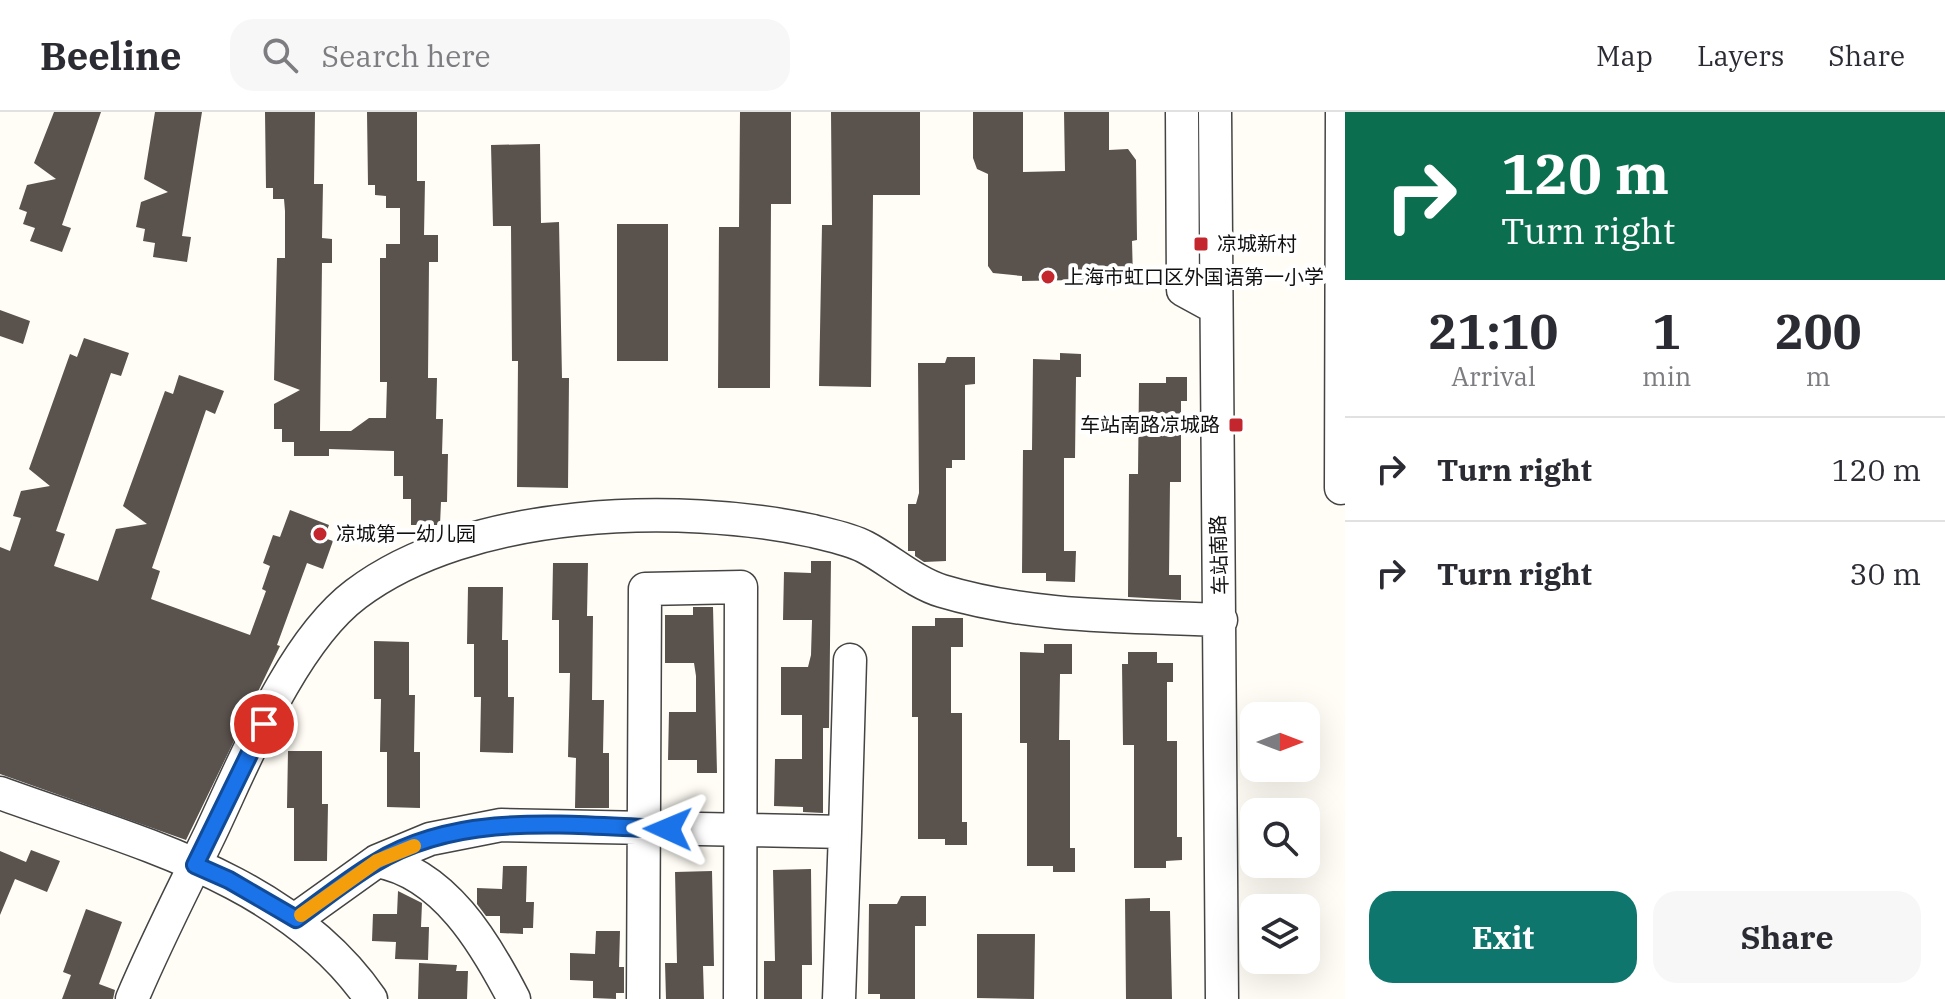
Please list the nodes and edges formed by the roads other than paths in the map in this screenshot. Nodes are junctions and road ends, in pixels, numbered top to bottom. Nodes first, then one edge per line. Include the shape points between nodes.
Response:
1 (1182, 112) edge
2 (1215, 112) edge
3 (1342, 112) edge
4 (1216, 308) junction
5 (1341, 488) dead end
6 (1221, 620) junction
7 (850, 660) dead end
8 (0, 793) edge
9 (643, 828) junction
10 (741, 830) junction
11 (845, 832) junction
12 (377, 861) junction
13 (195, 865) junction
14 (296, 919) junction
15 (132, 999) edge
16 (371, 999) edge
17 (514, 999) edge
18 (643, 999) edge
19 (740, 999) edge
20 (839, 999) edge
21 (1222, 999) edge

1 - 4 street via 1183,290
2 - 4 street, 车站南路
3 - 5 street
4 - 6 street, 车站南路
6 - 13 street via 1056,614 939,591 861,545 737,517 639,515 558,522 476,538 416,559 355,595 304,650
6 - 21 street, 车站南路
7 - 11 street
8 - 13 street
9 - 10 street
9 - 10 street via 645,589 741,587
9 - 12 street via 501,825 430,839
9 - 18 street
10 - 11 street
10 - 19 street
11 - 20 street
12 - 14 street
12 - 17 street via 422,877 444,897
13 - 14 street
13 - 15 street via 164,921
14 - 16 street

